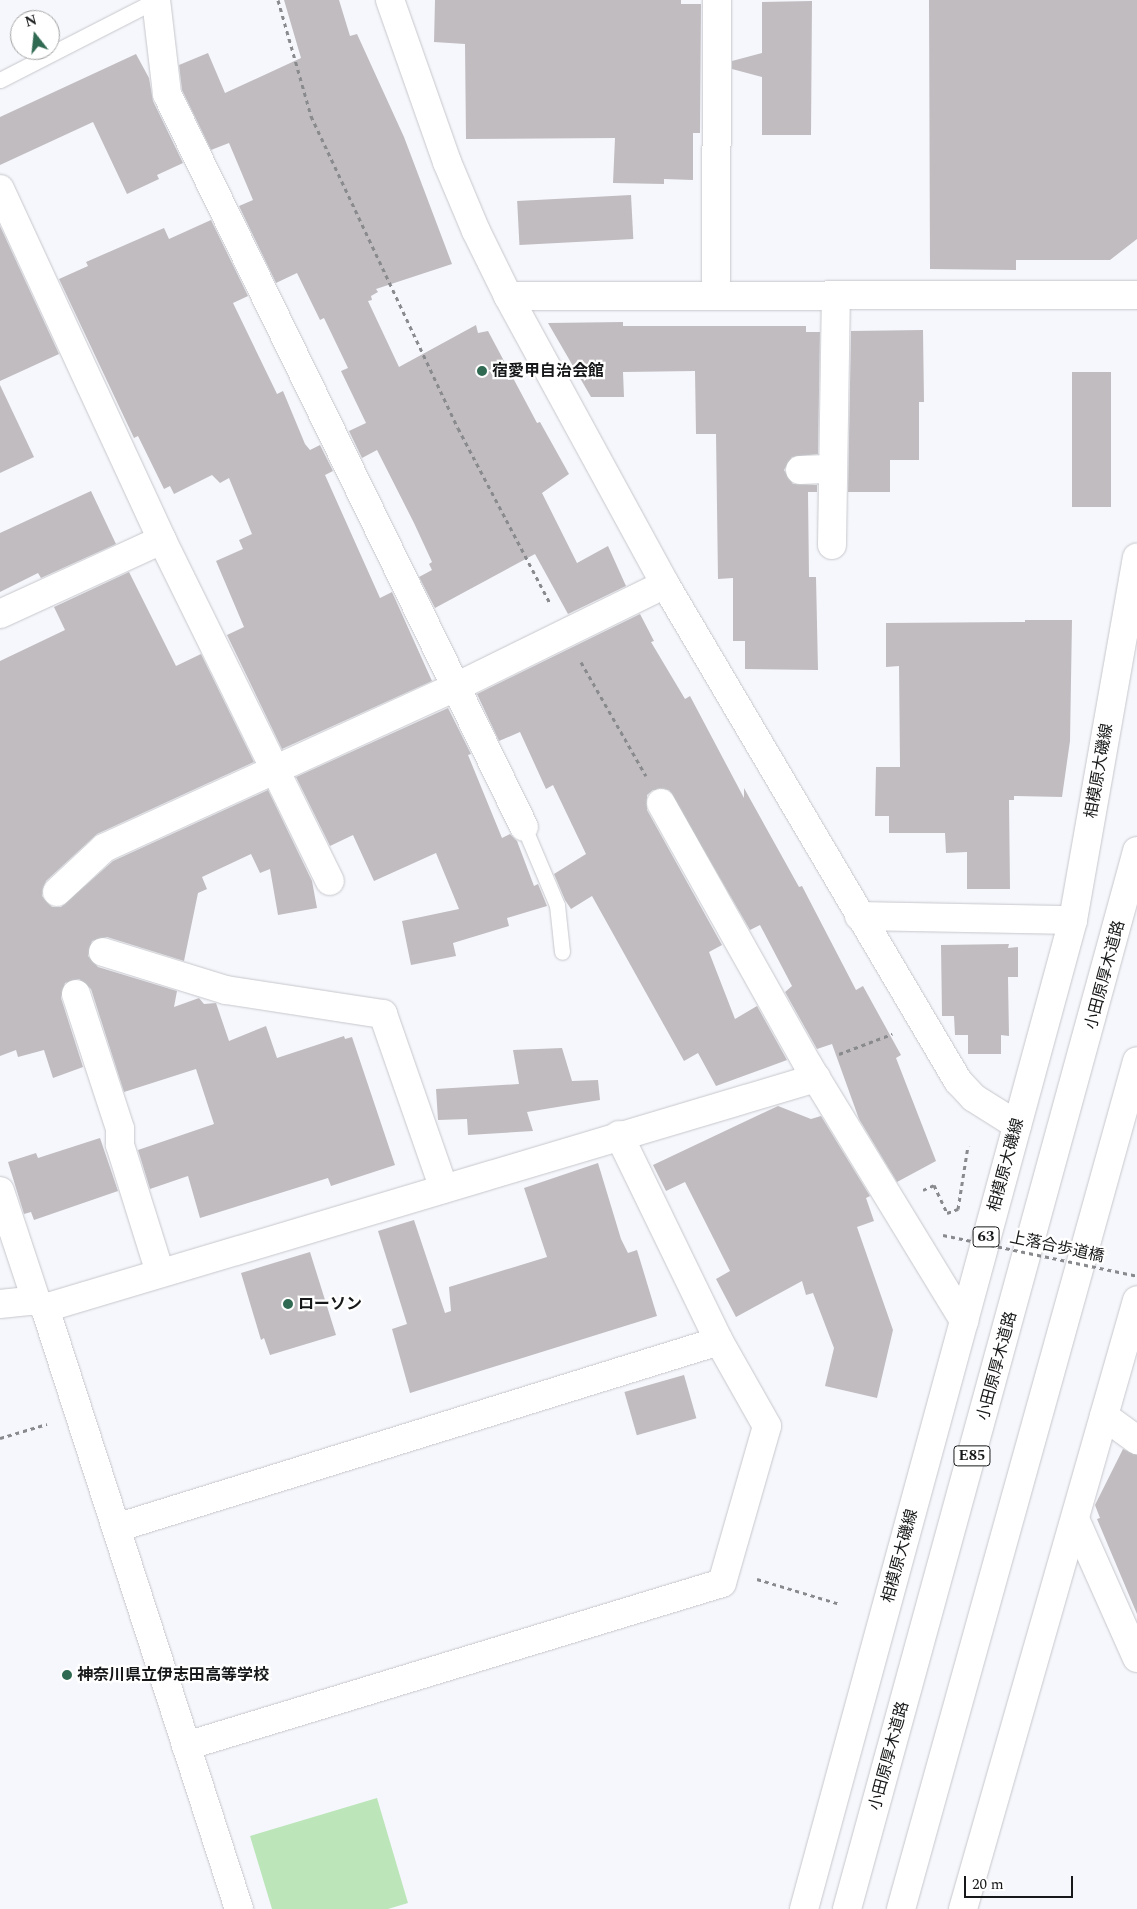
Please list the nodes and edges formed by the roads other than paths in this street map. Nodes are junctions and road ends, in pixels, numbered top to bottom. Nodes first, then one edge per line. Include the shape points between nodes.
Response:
1 (156, 0) edge
2 (390, 0) edge
3 (717, 0) edge
4 (0, 80) edge
5 (0, 189) edge
6 (1137, 295) edge
7 (508, 296) junction
8 (716, 296) junction
9 (836, 296) junction
10 (833, 469) junction
11 (800, 470) dead end
12 (162, 540) junction
13 (832, 545) dead end
14 (1137, 558) edge
15 (665, 584) junction
16 (0, 614) edge
17 (456, 687) junction
18 (277, 770) junction
19 (661, 803) road end
20 (524, 827) joint
21 (1137, 851) edge
22 (330, 881) dead end
23 (57, 892) dead end
24 (859, 916) junction
25 (1073, 920) junction
26 (103, 952) dead end
27 (562, 952) dead end
28 (76, 994) dead end
29 (1137, 1061) edge
30 (812, 1072) junction
31 (1017, 1125) junction
32 (619, 1135) junction
33 (444, 1189) junction
34 (0, 1191) edge
35 (160, 1273) junction
36 (1137, 1300) edge
37 (0, 1304) edge
38 (41, 1304) junction
39 (964, 1321) junction
40 (719, 1340) junction
41 (1104, 1416) junction
42 (1137, 1440) edge
43 (1075, 1519) junction
44 (116, 1528) junction
45 (1137, 1658) edge
46 (186, 1746) junction
47 (240, 1909) edge
48 (804, 1909) edge
49 (847, 1909) edge
50 (901, 1909) edge
51 (963, 1909) edge

1 - 4 lane
1 - 17 main road via 167,94
2 - 7 main road via 447,162
3 - 8 main road
5 - 12 main road
6 - 9 main road
7 - 8 main road
7 - 15 main road
8 - 9 main road
9 - 10 main road
10 - 11 main road
10 - 13 main road
12 - 16 main road
12 - 18 main road
14 - 25 main road, 相模原大磯線 / 63
15 - 17 main road
15 - 24 main road
17 - 18 main road
17 - 20 main road
18 - 22 main road
18 - 23 main road via 104,848
19 - 30 main road
20 - 27 lane via 557,905
21 - 49 main road, 小田原厚木道路 / E85 via 1098,1004
24 - 25 main road
24 - 31 main road via 958,1082 974,1098
25 - 31 main road, 相模原大磯線 / 63
26 - 33 main road via 226,990 384,1014
28 - 35 main road via 120,1129 120,1145
29 - 50 main road
30 - 32 main road
30 - 39 main road
31 - 39 main road, 相模原大磯線 / 63
32 - 33 main road
32 - 40 main road
33 - 35 main road
34 - 38 main road
35 - 38 main road
36 - 41 main road
37 - 38 main road
38 - 44 main road
39 - 48 main road, 相模原大磯線 / 63
40 - 44 main road
40 - 46 main road via 767,1426 722,1583
41 - 42 main road
41 - 43 main road
43 - 45 main road
43 - 51 main road
44 - 46 main road
46 - 47 main road

